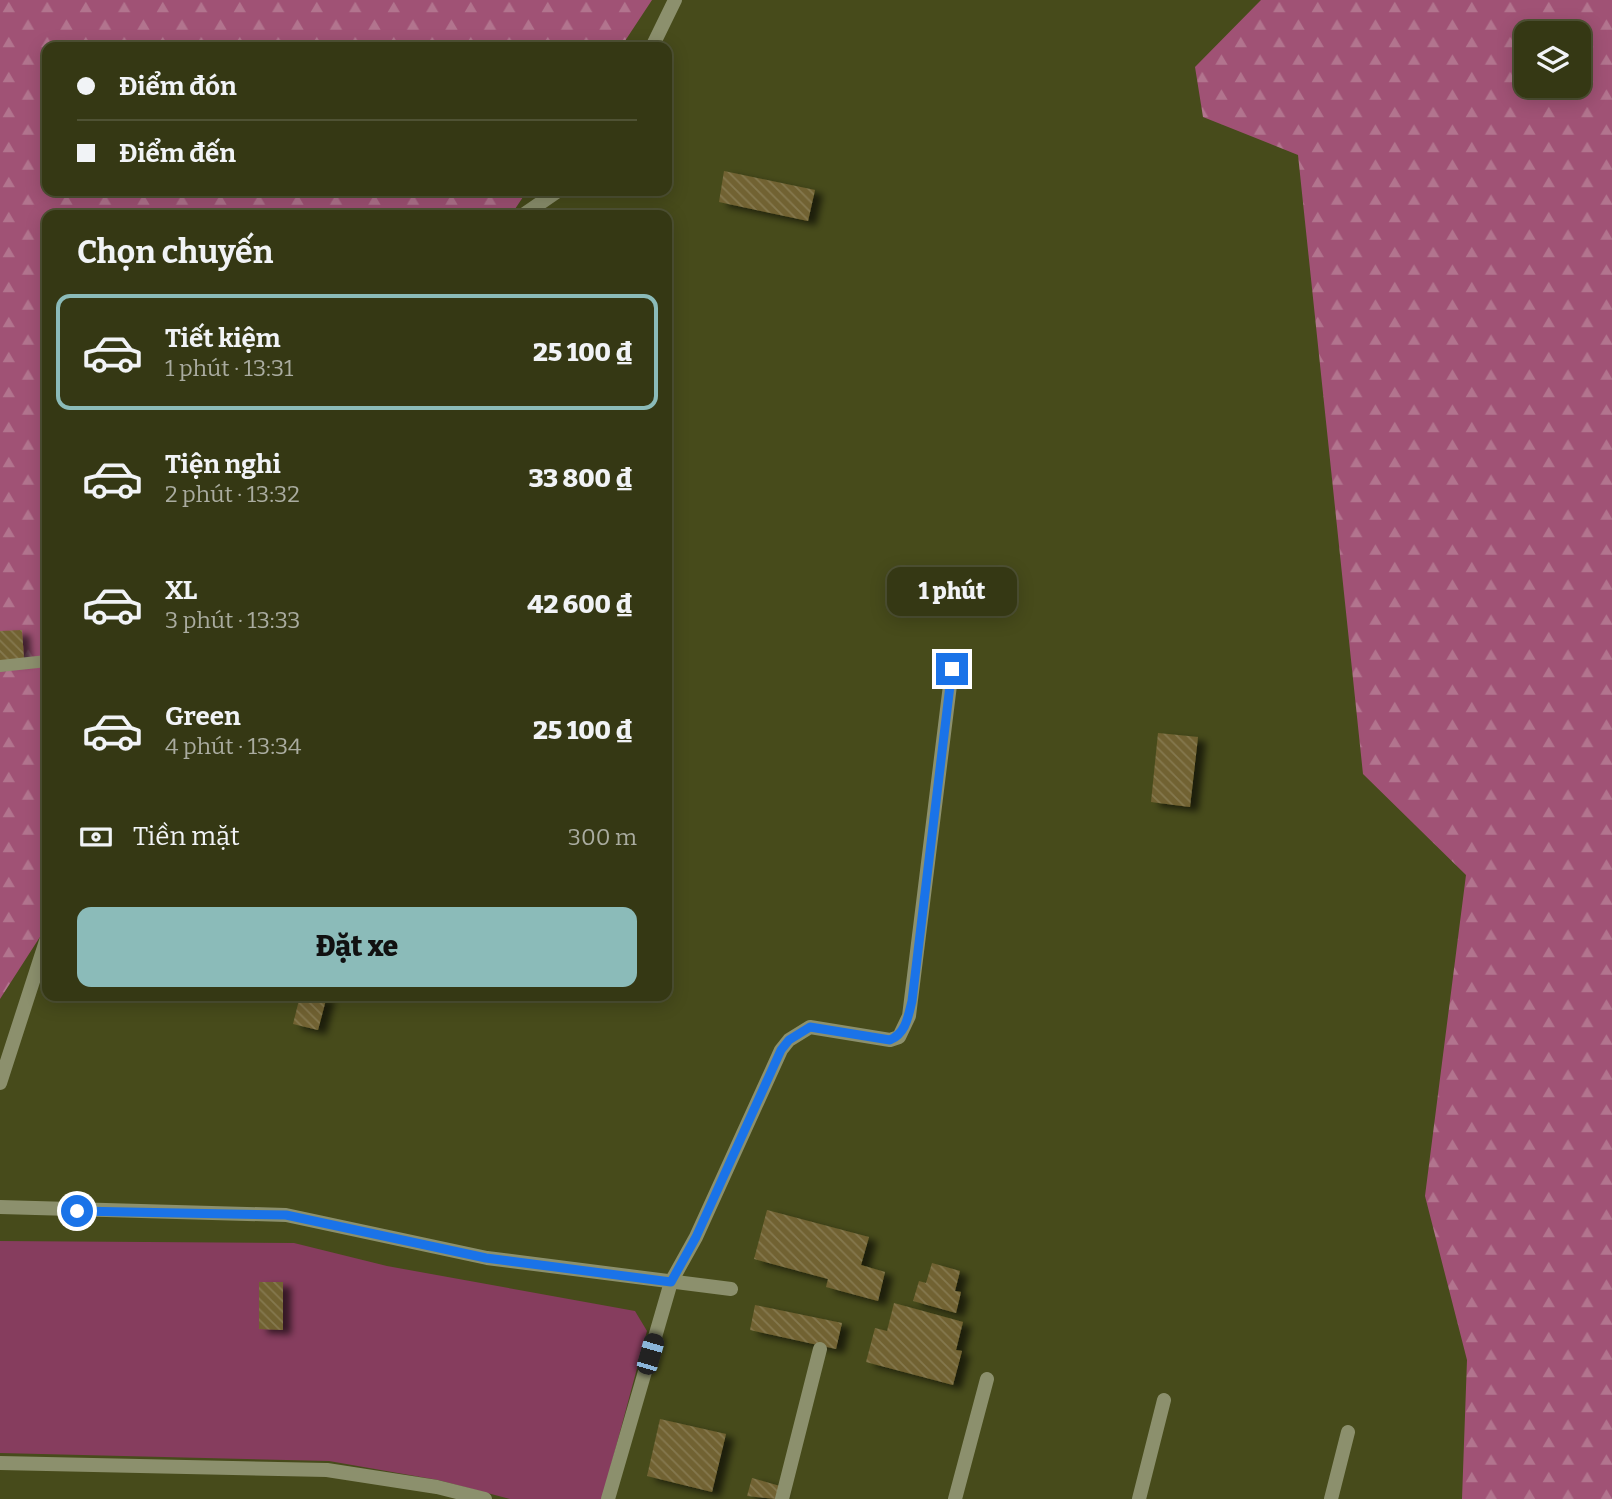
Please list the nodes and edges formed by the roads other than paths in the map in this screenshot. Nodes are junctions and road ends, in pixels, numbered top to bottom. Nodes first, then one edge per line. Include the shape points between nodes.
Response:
1 (675, 0) edge
2 (654, 42) edge
3 (551, 196) edge
4 (530, 210) edge
5 (42, 662) edge
6 (0, 666) edge
7 (952, 669) dead end
8 (42, 953) edge
9 (0, 1083) edge
10 (0, 1207) edge
11 (671, 1282) junction
12 (731, 1289) dead end
13 (820, 1349) dead end
14 (987, 1379) dead end
15 (1164, 1400) dead end
16 (1349, 1432) dead end
17 (0, 1464) edge
18 (485, 1499) edge
19 (608, 1499) edge
20 (782, 1499) edge
21 (955, 1499) edge
22 (1139, 1499) edge
23 (1331, 1499) edge

1 - 2 street
3 - 4 street
5 - 6 lane
7 - 11 street via 912,1001 903,1030 890,1040 810,1027 789,1040
8 - 9 street
10 - 11 street via 286,1215 486,1258
11 - 12 street
11 - 19 street
13 - 20 street
14 - 21 street
15 - 22 street
16 - 23 street
17 - 18 street via 327,1470

